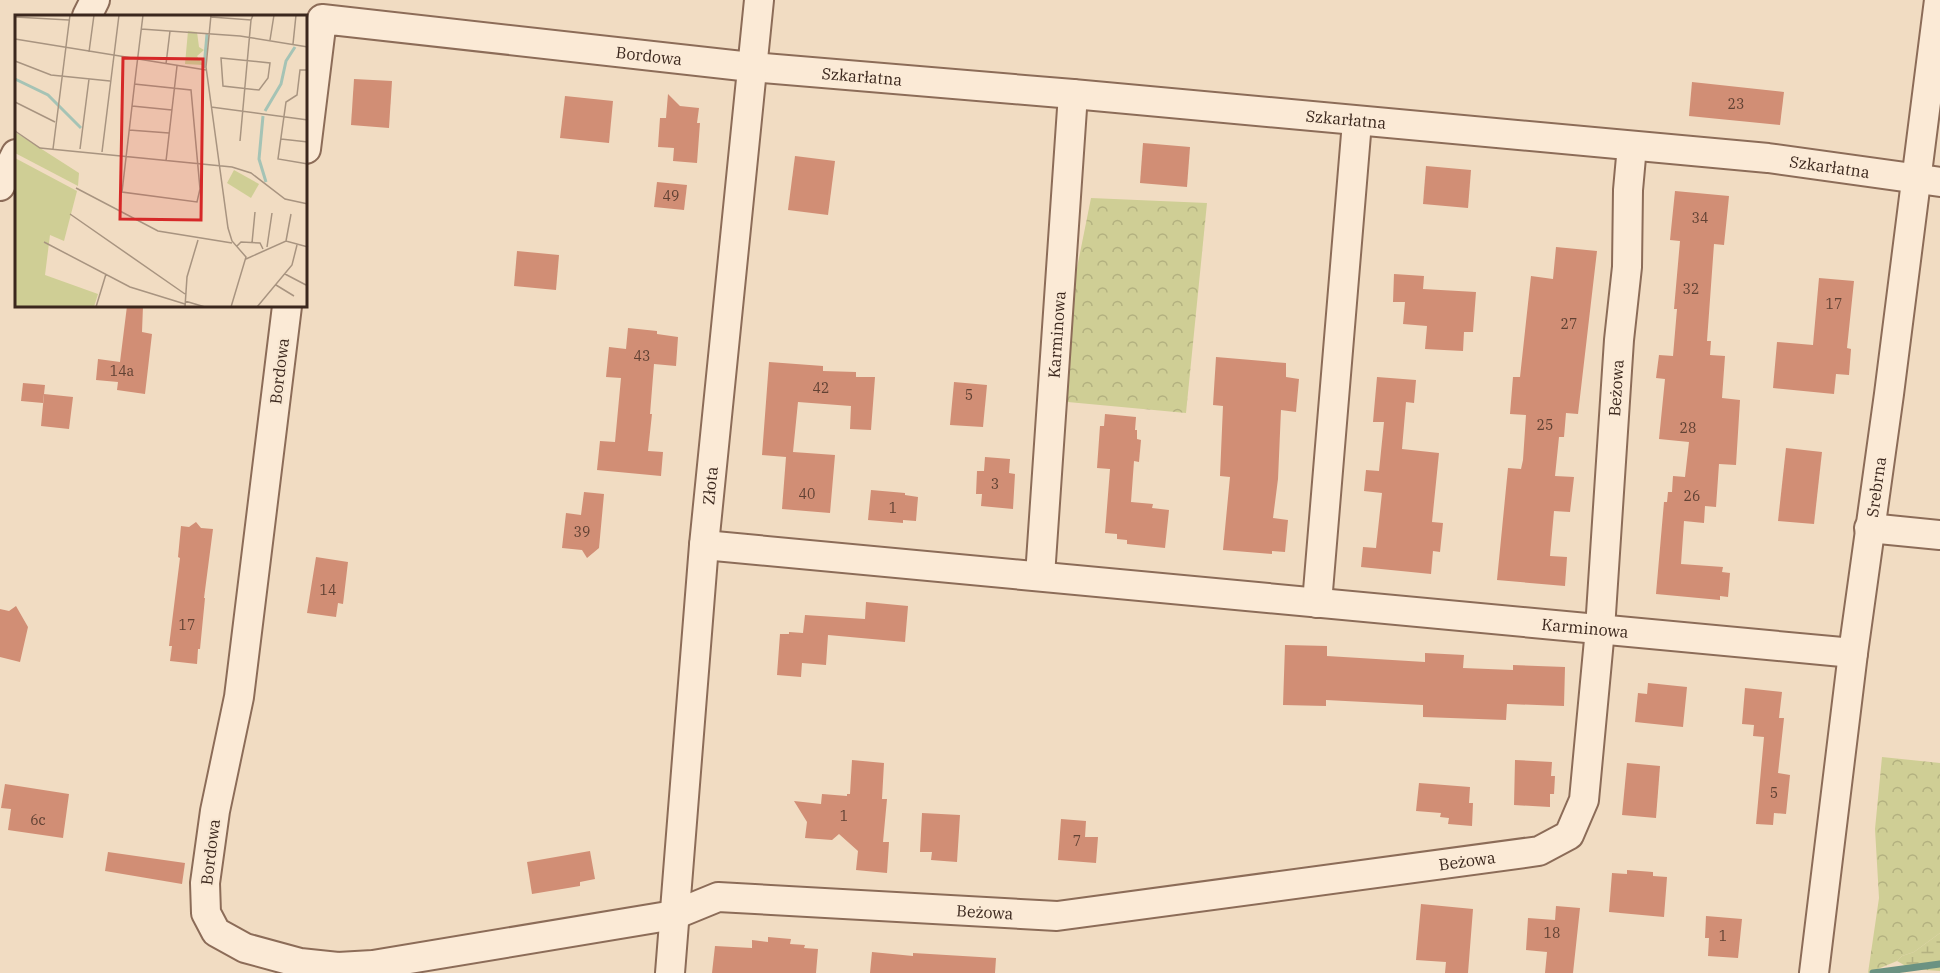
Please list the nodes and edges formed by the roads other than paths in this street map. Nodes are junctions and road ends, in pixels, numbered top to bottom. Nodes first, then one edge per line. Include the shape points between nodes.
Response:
1 (95, 0) edge
2 (759, 0) edge
3 (1939, 0) edge
4 (88, 15) edge
5 (751, 67) junction
6 (1073, 94) junction
7 (1357, 122) junction
8 (308, 133) edge
9 (1632, 146) junction
10 (15, 156) edge
11 (1928, 181) edge
12 (0, 186) edge
13 (287, 308) edge
14 (1869, 528) junction
15 (1940, 536) edge
16 (704, 545) junction
17 (1040, 576) junction
18 (1317, 603) junction
19 (1600, 629) junction
20 (1853, 653) junction
21 (674, 915) junction
22 (670, 973) edge
23 (1814, 973) edge

1 - 4 street
2 - 5 street, Złota
3 - 11 street, Srebrna
5 - 6 street, Szkarłatna
5 - 8 street, Bordowa via 322,19
5 - 16 street, Złota
6 - 7 street, Szkarłatna
6 - 17 street, Karminowa
7 - 9 street, Szkarłatna
7 - 18 street
9 - 11 street, Szkarłatna via 1768,159
9 - 19 street, Beżowa via 1627,267
10 - 12 street
11 - 14 street, Srebrna
13 - 21 street, Bordowa via 239,697 215,811 205,883 206,913 216,932 245,948 300,963 338,967 373,965
14 - 15 street
14 - 20 street, Srebrna
16 - 17 street, Karminowa
16 - 21 street, Złota
17 - 18 street, Karminowa
18 - 19 street, Karminowa
19 - 20 street, Karminowa
19 - 21 street, Beżowa via 1584,800 1569,835 1539,851 1057,916 718,897
20 - 23 street, Srebrna
21 - 22 street, Złota

